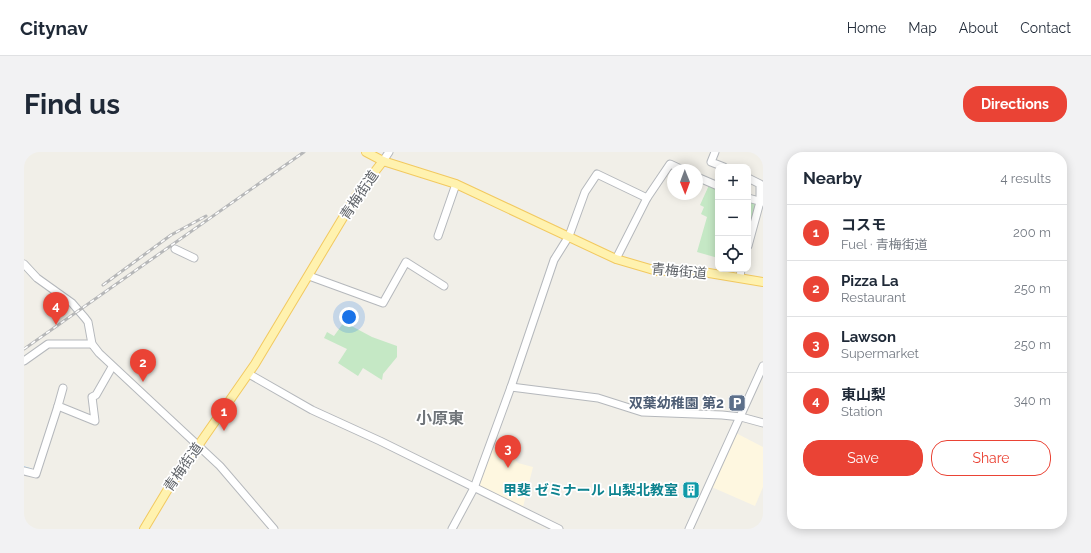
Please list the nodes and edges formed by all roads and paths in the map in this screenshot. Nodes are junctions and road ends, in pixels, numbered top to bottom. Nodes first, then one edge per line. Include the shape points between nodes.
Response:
1 (366, 152) edge
2 (388, 152) edge
3 (715, 152) edge
4 (383, 161) junction
5 (716, 164) edge
6 (667, 169) edge
7 (703, 180) edge
8 (751, 180) edge
9 (456, 184) junction
10 (715, 185) edge
11 (648, 198) junction
12 (751, 199) edge
13 (762, 202) edge
14 (438, 236) dead end
15 (569, 236) junction
16 (751, 237) edge
17 (175, 249) dead end
18 (194, 258) dead end
19 (616, 259) junction
20 (24, 264) edge
21 (741, 272) edge
22 (309, 276) junction
23 (740, 278) junction
24 (763, 282) edge
25 (444, 286) dead end
26 (92, 344) junction
27 (24, 361) edge
28 (763, 366) edge
29 (112, 367) junction
30 (249, 374) junction
31 (511, 387) junction
32 (64, 388) dead end
33 (58, 406) junction
34 (741, 417) junction
35 (763, 423) edge
36 (198, 445) junction
37 (24, 470) edge
38 (474, 488) junction
39 (144, 529) edge
40 (274, 529) edge
41 (452, 529) edge
42 (558, 529) edge
43 (688, 529) edge

1 - 4 main road
2 - 4 street
3 - 5 street via 711,162
4 - 9 main road, 青梅街道
4 - 22 main road, 青梅街道 via 356,196
6 - 11 street
7 - 10 street
8 - 13 street via 760,184
9 - 14 street
9 - 15 main road, 青梅街道
11 - 15 street via 597,174 585,192
11 - 19 street
12 - 13 street
13 - 16 street
15 - 19 main road, 青梅街道
15 - 31 street via 554,260
17 - 18 street
19 - 23 main road, 青梅街道 via 657,271 690,270
20 - 26 street via 37,278 72,303 85,318
21 - 23 street
22 - 25 street via 384,303 406,262
22 - 30 main road, 青梅街道
23 - 24 main road, 青梅街道
26 - 27 street via 48,344
26 - 29 street
28 - 34 street
29 - 33 street via 96,395 92,397 94,421
29 - 36 street
30 - 36 main road, 青梅街道
30 - 38 street via 312,410
31 - 34 street via 598,398 642,412
31 - 38 street
32 - 33 street
33 - 37 street via 36,474
34 - 35 street
34 - 43 street
36 - 39 main road, 青梅街道
36 - 40 street via 220,466
38 - 41 street
38 - 42 street

